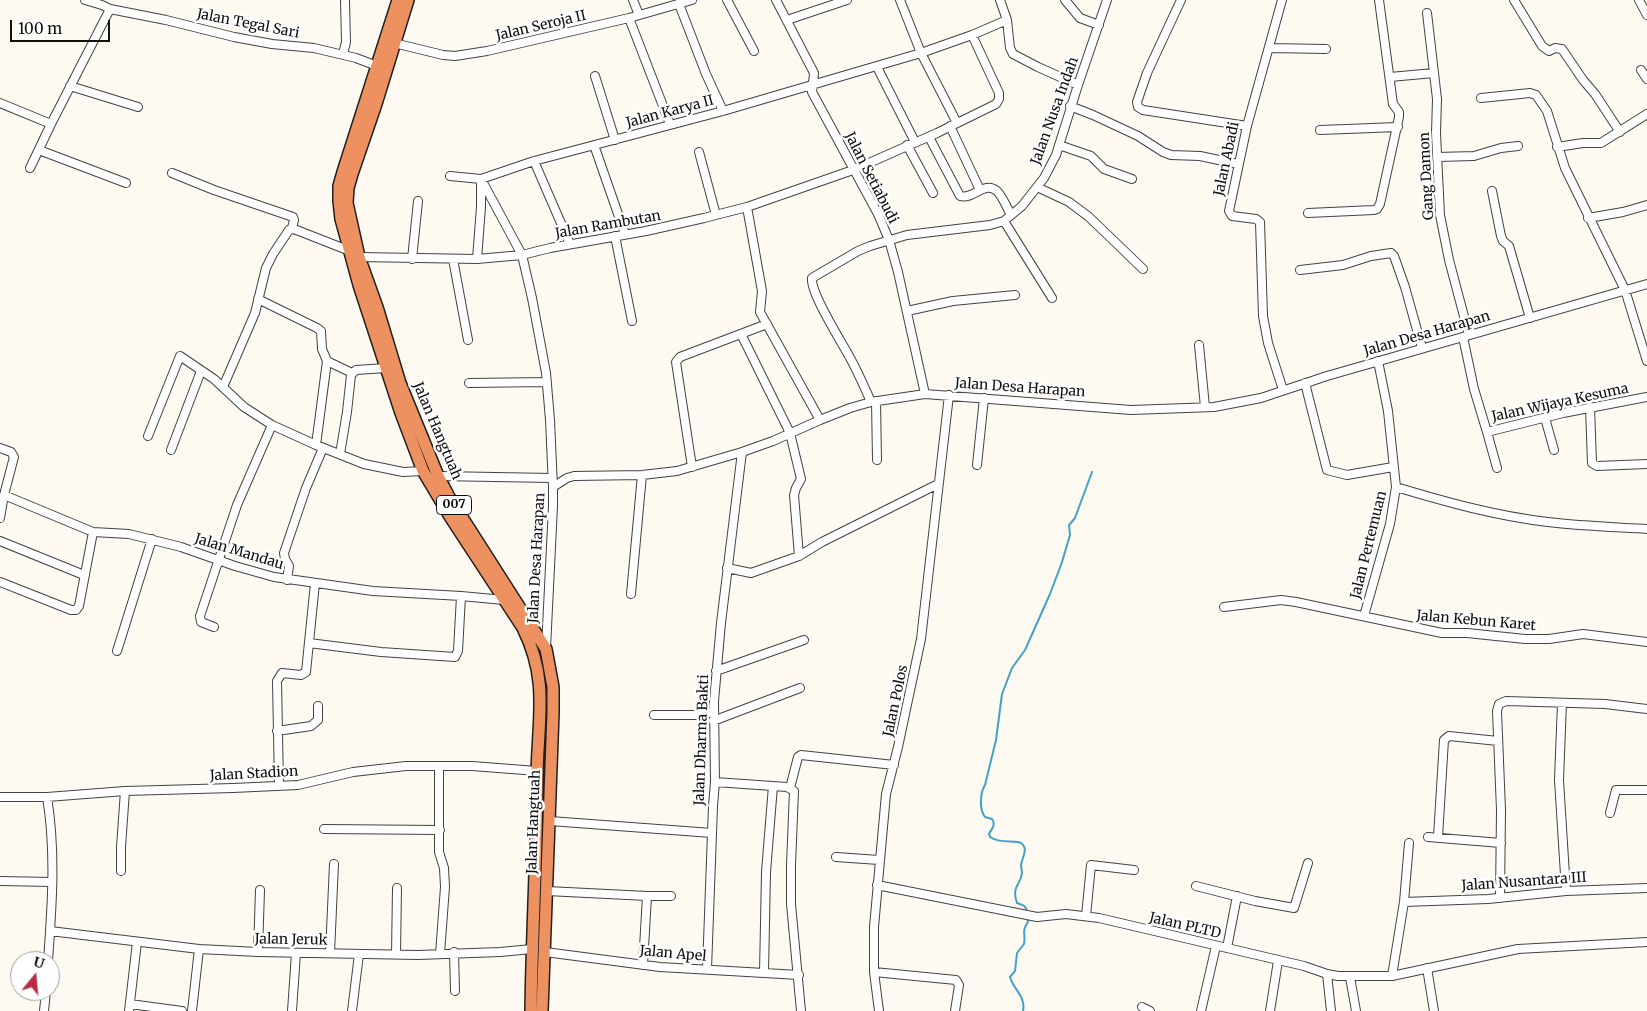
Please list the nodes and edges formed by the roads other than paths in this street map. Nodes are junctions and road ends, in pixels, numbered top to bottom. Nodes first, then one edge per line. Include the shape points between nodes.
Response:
1 (85, 0) edge
2 (345, 0) edge
3 (398, 0) edge
4 (408, 0) edge
5 (633, 0) edge
6 (692, 0) edge
7 (727, 0) edge
8 (776, 0) edge
9 (847, 0) edge
10 (900, 0) edge
11 (1000, 0) edge
12 (1065, 0) edge
13 (1107, 0) edge
14 (1181, 0) edge
15 (1282, 0) edge
16 (1379, 0) edge
17 (1514, 0) edge
18 (1639, 0) edge
19 (102, 2) edge
20 (679, 4) junction
21 (110, 9) junction
22 (1427, 13) dead end
23 (1647, 15) edge
24 (639, 16) junction
25 (629, 18) junction
26 (787, 20) junction
27 (1007, 20) junction
28 (1099, 25) junction
29 (972, 35) junction
30 (394, 43) junction
31 (1269, 48) junction
32 (1326, 49) dead end
33 (754, 51) dead end
34 (921, 53) junction
35 (343, 54) junction
36 (378, 66) junction
37 (877, 67) junction
38 (1641, 70) dead end
39 (1434, 73) junction
40 (595, 76) dead end
41 (1390, 77) junction
42 (1647, 79) edge
43 (812, 85) junction
44 (1078, 85) junction
45 (70, 86) junction
46 (1481, 98) dead end
47 (0, 103) edge
48 (1070, 106) junction
49 (138, 107) dead end
50 (723, 111) junction
51 (1647, 114) edge
52 (51, 124) junction
53 (670, 124) junction
54 (953, 124) junction
55 (1247, 126) junction
56 (1398, 127) junction
57 (1320, 130) dead end
58 (1620, 132) junction
59 (929, 137) junction
60 (615, 140) junction
61 (915, 142) junction
62 (1059, 144) junction
63 (594, 145) junction
64 (906, 145) junction
65 (1518, 146) dead end
66 (1557, 147) junction
67 (39, 150) junction
68 (699, 152) dead end
69 (1437, 157) junction
70 (534, 161) junction
71 (1238, 164) junction
72 (30, 168) dead end
73 (853, 170) junction
74 (172, 173) dead end
75 (450, 176) dead end
76 (481, 179) junction
77 (1132, 179) dead end
78 (126, 183) dead end
79 (1037, 187) junction
80 (980, 190) junction
81 (1492, 191) dead end
82 (933, 193) dead end
83 (418, 202) dead end
84 (1647, 204) edge
85 (747, 207) junction
86 (1308, 213) dead end
87 (716, 215) junction
88 (1011, 215) junction
89 (1588, 218) junction
90 (1004, 221) junction
91 (292, 228) junction
92 (625, 234) junction
93 (615, 236) junction
94 (889, 240) junction
95 (570, 244) junction
96 (354, 254) junction
97 (522, 255) junction
98 (412, 259) junction
99 (453, 259) junction
100 (477, 259) junction
101 (1143, 268) dead end
102 (1300, 270) dead end
103 (1647, 284) edge
104 (1625, 290) junction
105 (1015, 295) dead end
106 (1052, 298) dead end
107 (258, 300) junction
108 (372, 308) junction
109 (907, 311) junction
110 (1530, 318) junction
111 (632, 321) dead end
112 (767, 324) junction
113 (741, 334) junction
114 (1466, 336) junction
115 (468, 340) dead end
116 (1199, 345) dead end
117 (1422, 348) junction
118 (1647, 360) edge
119 (327, 361) junction
120 (1378, 361) junction
121 (386, 368) junction
122 (201, 371) junction
123 (352, 373) junction
124 (547, 382) junction
125 (469, 383) dead end
126 (1305, 384) junction
127 (223, 387) junction
128 (1283, 390) junction
129 (924, 394) junction
130 (949, 395) junction
131 (1647, 397) edge
132 (984, 398) junction
133 (873, 401) junction
134 (1205, 407) junction
135 (1590, 408) junction
136 (1545, 418) junction
137 (820, 420) junction
138 (272, 425) junction
139 (1486, 432) junction
140 (790, 433) junction
141 (148, 436) dead end
142 (320, 447) junction
143 (0, 448) edge
144 (171, 450) dead end
145 (1554, 450) dead end
146 (742, 452) junction
147 (340, 454) junction
148 (877, 460) dead end
149 (1647, 464) edge
150 (977, 465) dead end
151 (1393, 466) junction
152 (692, 467) junction
153 (1497, 468) dead end
154 (423, 471) junction
155 (642, 475) junction
156 (438, 476) junction
157 (552, 478) junction
158 (3, 483) edge
159 (938, 484) junction
160 (553, 487) junction
161 (1396, 487) junction
162 (4, 496) junction
163 (0, 518) edge
164 (1647, 529) edge
165 (93, 532) junction
166 (152, 539) junction
167 (0, 541) edge
168 (798, 556) junction
169 (218, 560) junction
170 (727, 568) junction
171 (84, 575) junction
172 (287, 580) junction
173 (0, 582) edge
174 (314, 583) junction
175 (631, 594) dead end
176 (461, 596) junction
177 (504, 600) junction
178 (1224, 607) dead end
179 (1364, 616) junction
180 (214, 627) dead end
181 (804, 640) dead end
182 (1647, 642) edge
183 (309, 643) junction
184 (546, 649) junction
185 (117, 651) dead end
186 (716, 671) junction
187 (800, 688) dead end
188 (1562, 703) junction
189 (318, 706) dead end
190 (1647, 710) edge
191 (654, 715) dead end
192 (713, 716) junction
193 (277, 731) junction
194 (1498, 741) junction
195 (894, 764) junction
196 (439, 766) junction
197 (537, 771) junction
198 (715, 782) junction
199 (278, 785) junction
200 (773, 786) junction
201 (790, 788) junction
202 (1647, 790) edge
203 (125, 791) junction
204 (0, 797) edge
205 (47, 797) junction
206 (1610, 813) dead end
207 (550, 821) junction
208 (324, 829) dead end
209 (440, 830) junction
210 (712, 833) junction
211 (1428, 837) dead end
212 (1438, 837) junction
213 (1409, 843) dead end
214 (1501, 843) junction
215 (836, 856) dead end
216 (879, 860) junction
217 (1308, 863) dead end
218 (334, 864) dead end
219 (1134, 870) dead end
220 (121, 871) dead end
221 (0, 881) edge
222 (52, 882) junction
223 (877, 885) junction
224 (1196, 886) dead end
225 (397, 888) dead end
226 (1647, 888) edge
227 (260, 890) dead end
228 (1566, 890) junction
229 (547, 891) junction
230 (647, 896) junction
231 (671, 896) dead end
232 (1237, 896) junction
233 (1500, 898) junction
234 (1404, 902) junction
235 (1086, 916) junction
236 (50, 931) junction
237 (137, 942) junction
238 (1647, 942) edge
239 (1216, 946) junction
240 (1227, 948) junction
241 (199, 949) junction
242 (532, 949) junction
243 (49, 951) edge
244 (258, 952) junction
245 (454, 952) junction
246 (545, 952) junction
247 (296, 953) junction
248 (330, 953) junction
249 (359, 954) junction
250 (396, 954) junction
251 (440, 954) junction
252 (1278, 961) junction
253 (643, 965) junction
254 (1427, 968) junction
255 (707, 969) junction
256 (874, 972) junction
257 (764, 973) junction
258 (1327, 974) junction
259 (799, 975) junction
260 (1392, 976) junction
261 (1350, 977) junction
262 (455, 991) dead end
263 (129, 1007) edge
264 (1142, 1007) dead end
265 (182, 1011) edge
266 (192, 1011) edge
267 (292, 1011) edge
268 (352, 1011) edge
269 (531, 1011) edge
270 (542, 1011) edge
271 (801, 1011) edge
272 (879, 1011) edge
273 (955, 1011) edge
274 (1150, 1011) edge
275 (1201, 1011) edge
276 (1270, 1011) edge
277 (1331, 1011) edge
278 (1356, 1011) edge
279 (1434, 1011) edge

1 - 19 street, Jalan Tegal Sari
2 - 35 street via 346,42
3 - 36 highway, Jalan Hangtuah / 007
4 - 30 highway, Jalan Hangtuah / 007
5 - 24 street
6 - 20 street, Jalan Seroja II
7 - 33 street
8 - 26 street
9 - 26 street
10 - 34 street
11 - 27 street
12 - 28 street via 1080,18
13 - 28 street, Jalan Nusa Indah
14 - 55 street via 1147,73 1138,107
15 - 31 street, Jalan Abadi
16 - 41 street
17 - 58 street via 1542,46 1549,50 1562,49
18 - 23 street
19 - 21 street, Jalan Tegal Sari
20 - 24 street, Jalan Seroja II
20 - 50 street
21 - 35 street, Jalan Tegal Sari via 234,37
21 - 45 street
22 - 39 street, Gang Damon
24 - 25 street, Jalan Seroja II
25 - 30 street, Jalan Seroja II via 455,56
25 - 53 street
26 - 43 street via 814,73
27 - 29 street, Jalan Karya II
27 - 44 street via 1013,54
28 - 44 street, Jalan Nusa Indah
29 - 34 street, Jalan Karya II
29 - 54 street, Jalan Rambutan via 999,99 992,106
30 - 96 highway, Jalan Hangtuah / 007 via 348,188
31 - 32 street
31 - 55 street, Jalan Abadi
34 - 37 street, Jalan Karya II
34 - 54 street
35 - 36 street, Jalan Tegal Sari
36 - 96 highway, Jalan Hangtuah / 007 via 339,186 341,219
37 - 43 street, Jalan Karya II
37 - 61 street
38 - 42 street
39 - 41 street
39 - 69 street, Gang Damon via 1438,99
40 - 60 street
41 - 56 street via 1393,104 1399,112
43 - 50 street, Jalan Karya II
43 - 73 street, Jalan Setiabudi via 813,94
44 - 48 street, Jalan Nusa Indah
45 - 49 street
45 - 52 street
46 - 66 street via 1524,93 1536,95 1547,111
47 - 52 street
48 - 62 street, Jalan Nusa Indah
48 - 71 street via 1130,132 1171,155 1200,156
50 - 53 street, Jalan Karya II
51 - 58 street
52 - 67 street
53 - 60 street, Jalan Karya II
54 - 59 street, Jalan Rambutan
54 - 80 street
55 - 71 street, Jalan Abadi
56 - 57 street
56 - 86 street via 1380,204 1376,209
58 - 66 street via 1600,143
59 - 61 street, Jalan Rambutan
59 - 80 street via 960,196 969,197
60 - 63 street, Jalan Karya II
61 - 64 street, Jalan Rambutan
62 - 77 street via 1091,156 1104,169
62 - 79 street, Jalan Nusa Indah
63 - 70 street, Jalan Karya II
63 - 92 street
64 - 73 street, Jalan Rambutan
64 - 82 street
65 - 69 street via 1474,156
66 - 89 street
67 - 72 street
67 - 78 street
68 - 87 street
69 - 114 street, Gang Damon via 1440,215
70 - 76 street, Jalan Karya II
70 - 95 street
71 - 128 street, Jalan Abadi via 1229,211 1232,216 1260,222 1264,316 1268,343
73 - 85 street, Jalan Rambutan
73 - 94 street, Jalan Setiabudi
74 - 91 street via 293,217
75 - 76 street
76 - 97 street
76 - 100 street
79 - 88 street, Jalan Nusa Indah
79 - 101 street via 1089,216
80 - 88 street via 994,189 998,192
81 - 110 street via 1501,236 1509,246
83 - 98 street
84 - 89 street
85 - 87 street, Jalan Rambutan
85 - 112 street via 762,291 759,309
87 - 92 street, Jalan Rambutan
88 - 90 street, Jalan Nusa Indah
89 - 104 street
90 - 94 street, Jalan Nusa Indah
90 - 106 street
91 - 96 street, Jalan Rambutan
91 - 107 street via 266,268
92 - 93 street, Jalan Rambutan
93 - 95 street, Jalan Rambutan
93 - 111 street
94 - 109 street, Jalan Setiabudi
94 - 133 street, Jalan Nusa Indah via 858,251 814,276 811,281
95 - 97 street, Jalan Rambutan
96 - 98 street, Jalan Rambutan
96 - 108 highway, Jalan Hangtuah / 007
97 - 100 street, Jalan Rambutan
97 - 124 street
98 - 99 street, Jalan Rambutan
99 - 100 street, Jalan Rambutan
99 - 115 street
102 - 117 street via 1343,265 1391,253 1405,287
103 - 104 street, Jalan Desa Harapan
104 - 110 street, Jalan Desa Harapan
104 - 118 street
105 - 109 street via 953,301
107 - 119 street via 320,331
107 - 127 street
108 - 121 highway, Jalan Hangtuah / 007
108 - 156 highway, Jalan Hangtuah / 007
109 - 129 street, Jalan Setiabudi
110 - 114 street, Jalan Desa Harapan
112 - 113 street
112 - 137 street
113 - 140 street
113 - 152 street via 676,362
114 - 117 street, Jalan Desa Harapan
114 - 139 street, Jalan Wijaya Kesuma via 1474,389
116 - 134 street
117 - 120 street, Jalan Desa Harapan
119 - 123 street
119 - 142 street
120 - 126 street, Jalan Desa Harapan
120 - 151 street, Jalan Pertemuan via 1388,411
121 - 123 street
121 - 154 highway, Jalan Hangtuah / 007
122 - 127 street
122 - 141 street via 180,356
122 - 144 street
123 - 147 street
124 - 125 street
124 - 157 street
126 - 128 street, Jalan Desa Harapan
126 - 151 street via 1327,470 1347,475
127 - 138 street via 244,407
128 - 134 street, Jalan Desa Harapan via 1261,398
129 - 130 street, Jalan Desa Harapan
129 - 133 street, Jalan Desa Harapan
130 - 132 street, Jalan Desa Harapan
130 - 159 street, Jalan Polos
131 - 135 street, Jalan Wijaya Kesuma
132 - 134 street, Jalan Desa Harapan via 1131,410
132 - 150 street
133 - 137 street, Jalan Desa Harapan
133 - 148 street
135 - 136 street, Jalan Wijaya Kesuma
135 - 149 street via 1592,463 1597,466
136 - 139 street, Jalan Wijaya Kesuma
136 - 145 street
137 - 140 street, Jalan Desa Harapan
138 - 142 street
138 - 169 street via 237,505
139 - 153 street
140 - 146 street, Jalan Desa Harapan
140 - 168 street via 801,479 794,495
142 - 147 street
142 - 172 street via 284,553 289,566
143 - 158 street via 14,455
146 - 152 street, Jalan Desa Harapan
146 - 170 street, Jalan Dharma Bakti
147 - 154 street via 383,469
151 - 161 street, Jalan Pertemuan
152 - 155 street, Jalan Desa Harapan
154 - 177 highway, Jalan Hangtuah / 007
155 - 160 street, Jalan Desa Harapan via 574,476
155 - 175 street
156 - 157 street
156 - 184 highway, Jalan Hangtuah / 007
157 - 160 street
158 - 162 street
159 - 168 street
159 - 195 street, Jalan Polos via 921,639
160 - 184 street, Jalan Desa Harapan
161 - 164 street via 1492,513 1549,522
161 - 179 street, Jalan Pertemuan via 1390,524
162 - 163 street
162 - 165 street, Jalan Mandau
165 - 166 street, Jalan Mandau
165 - 171 street
166 - 169 street, Jalan Mandau
166 - 185 street
167 - 171 street
168 - 170 street via 751,574
169 - 172 street, Jalan Mandau
169 - 180 street via 200,619
170 - 186 street, Jalan Dharma Bakti
171 - 173 street via 79,606 74,611
172 - 174 street, Jalan Mandau
174 - 176 street, Jalan Mandau via 373,591
174 - 183 street
176 - 177 street, Jalan Mandau
176 - 183 street via 455,657
177 - 197 highway, Jalan Hangtuah / 007 via 532,647 541,686
178 - 179 street, Jalan Kebun Karet via 1281,600
179 - 182 street, Jalan Kebun Karet via 1442,633 1525,639 1583,634
181 - 186 street
183 - 193 street via 305,674 282,673 278,678
184 - 207 highway, Jalan Hangtuah / 007 via 552,687
186 - 192 street, Jalan Dharma Bakti
187 - 192 street
188 - 190 street via 1605,704
188 - 194 street via 1506,701 1499,704
188 - 228 street via 1559,780
189 - 193 street via 318,720 314,725
191 - 192 street
192 - 198 street, Jalan Dharma Bakti
193 - 199 street
194 - 212 street via 1449,736 1444,740
194 - 214 street
195 - 201 street via 802,755 798,757
195 - 216 street, Jalan Polos via 886,794
196 - 197 street, Jalan Stadion
196 - 199 street, Jalan Stadion via 380,768 298,785
196 - 209 street
197 - 242 highway, Jalan Hangtuah / 007
198 - 200 street
198 - 210 street, Jalan Dharma Bakti
199 - 203 street, Jalan Stadion
200 - 201 street
200 - 257 street via 766,872
201 - 259 street via 794,793 791,894
202 - 206 street via 1616,790
203 - 205 street, Jalan Stadion
203 - 220 street
204 - 205 street, Jalan Stadion
205 - 222 street
207 - 210 street
207 - 229 highway, Jalan Hangtuah / 007
208 - 209 street
209 - 251 street via 439,852 445,887
210 - 255 street, Jalan Dharma Bakti
211 - 212 street
212 - 214 street
213 - 234 street
214 - 233 street
215 - 216 street
216 - 223 street, Jalan Polos
217 - 232 street via 1294,908
218 - 248 street
219 - 235 street via 1091,865
221 - 222 street
222 - 236 street
223 - 235 street, Jalan PLTD via 1036,917
223 - 256 street, Jalan Polos
224 - 232 street
225 - 250 street
226 - 228 street, Jalan Nusantara III
227 - 244 street
228 - 233 street, Jalan Nusantara III
229 - 230 street
229 - 246 highway, Jalan Hangtuah / 007
230 - 231 street
230 - 253 street
232 - 240 street
233 - 234 street, Jalan Nusantara III
234 - 260 street
235 - 239 street, Jalan PLTD
236 - 237 street, Jalan Jeruk
236 - 243 street
237 - 241 street, Jalan Jeruk
237 - 263 street
238 - 254 street, Jalan PLTD via 1518,949
239 - 240 street, Jalan PLTD
239 - 275 street
240 - 252 street, Jalan PLTD
241 - 244 street, Jalan Jeruk
241 - 266 street
242 - 245 street, Jalan Jeruk
242 - 269 highway, Jalan Hangtuah / 007
244 - 247 street, Jalan Jeruk
245 - 251 street, Jalan Jeruk
245 - 262 street
246 - 253 street, Jalan Apel
246 - 270 highway, Jalan Hangtuah / 007
247 - 248 street, Jalan Jeruk
247 - 267 street
248 - 249 street, Jalan Jeruk
249 - 250 street, Jalan Jeruk
249 - 268 street
250 - 251 street, Jalan Jeruk
252 - 258 street, Jalan PLTD
252 - 276 street
253 - 255 street, Jalan Apel
254 - 260 street, Jalan PLTD
254 - 279 street
255 - 257 street, Jalan Apel
256 - 272 street, Jalan Polos
256 - 273 street via 956,980
257 - 259 street, Jalan Apel
258 - 261 street, Jalan PLTD
258 - 277 street
259 - 271 street
260 - 261 street, Jalan PLTD
261 - 278 street
263 - 265 street
264 - 274 street

